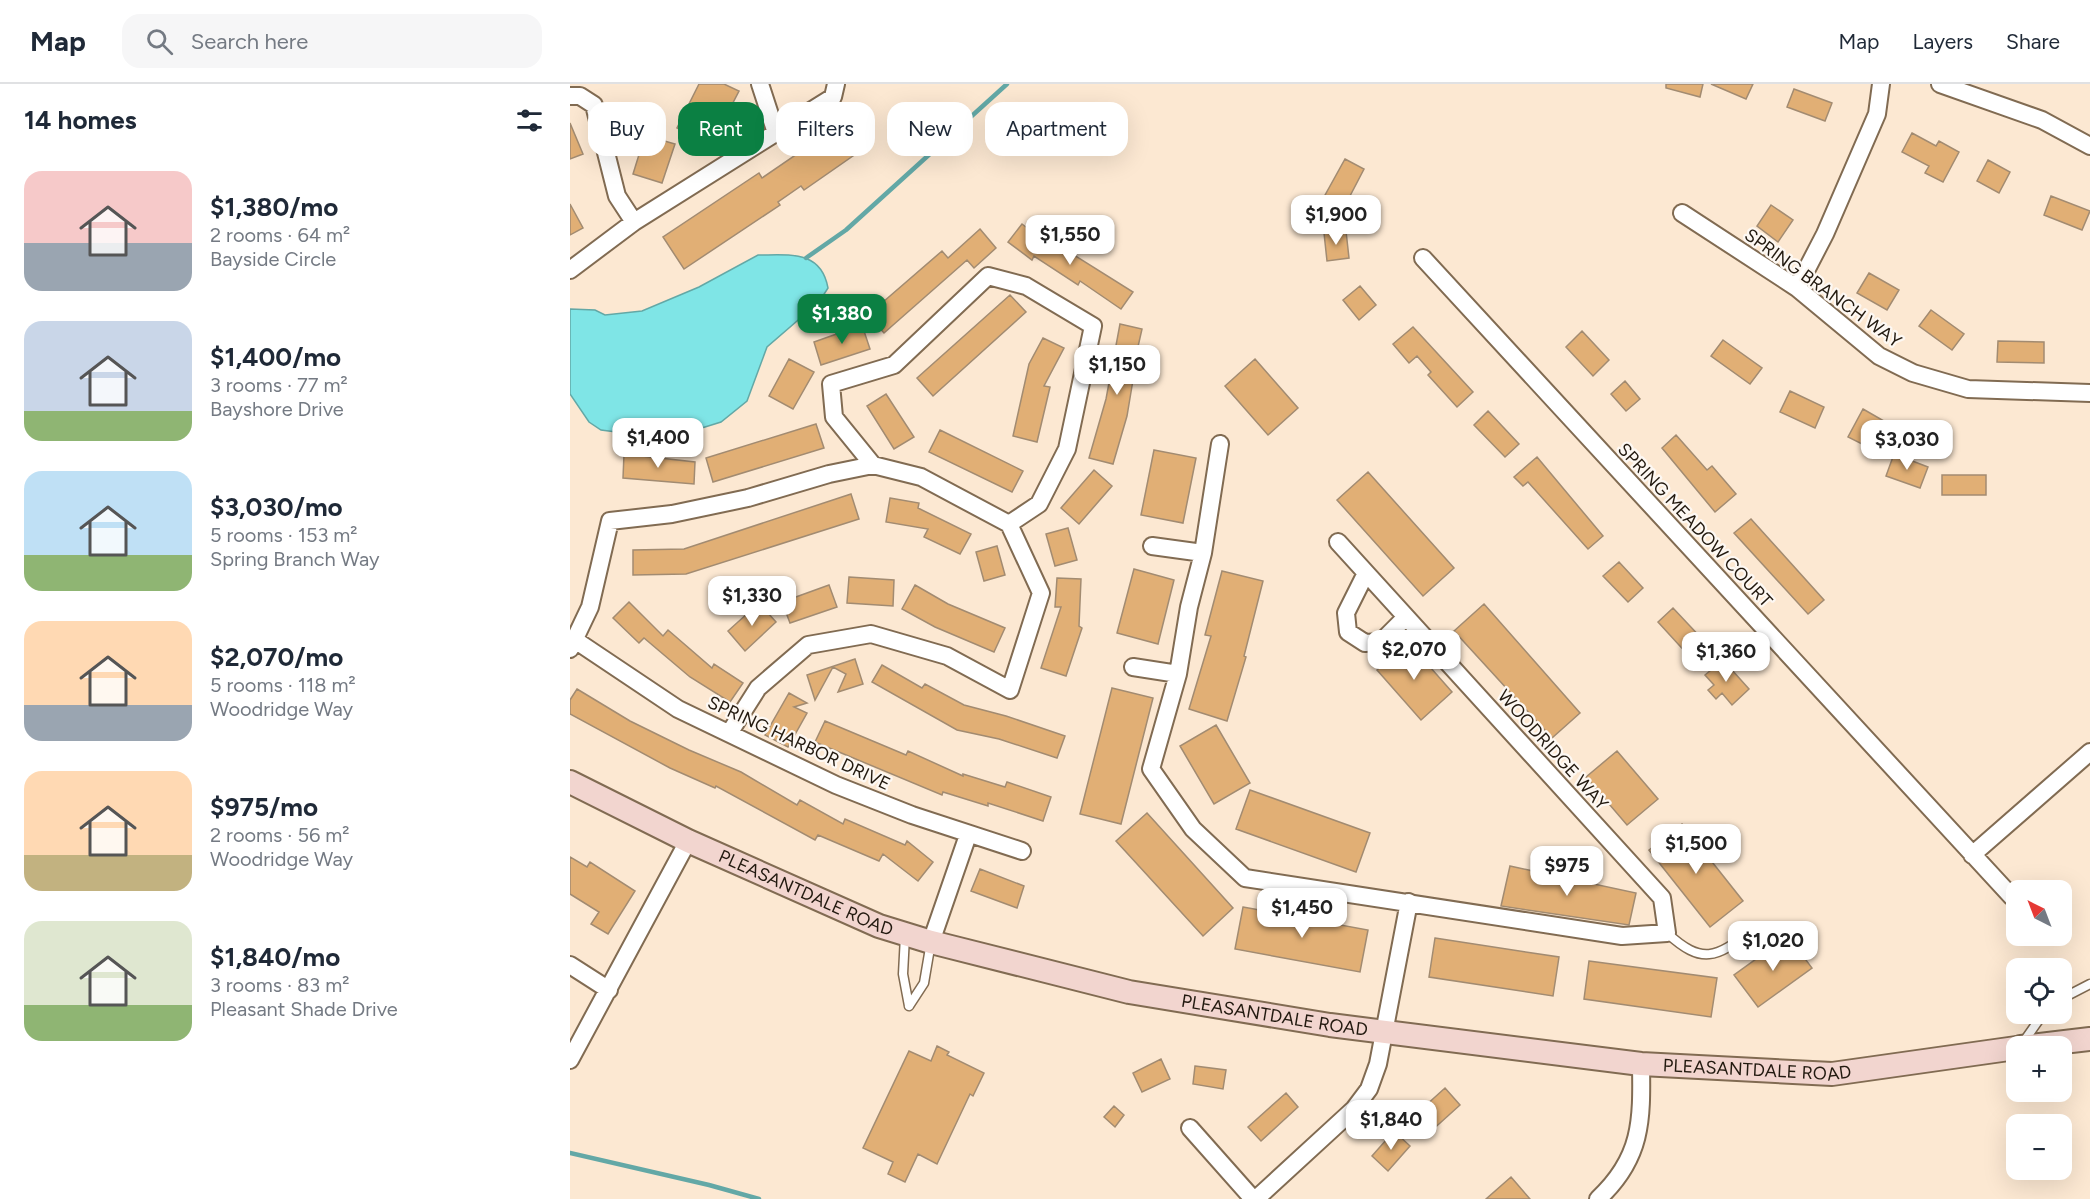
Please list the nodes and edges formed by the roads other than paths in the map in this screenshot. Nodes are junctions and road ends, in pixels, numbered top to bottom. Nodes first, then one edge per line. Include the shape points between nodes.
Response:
1 (760, 84) edge
2 (836, 84) edge
3 (1881, 84) edge
4 (1940, 84) edge
5 (570, 96) edge
6 (825, 102) edge
7 (776, 134) joint
8 (2090, 146) edge
9 (1682, 213) dead end
10 (634, 222) junction
11 (1423, 258) dead end
12 (570, 270) edge
13 (1797, 288) junction
14 (2090, 393) edge
15 (1220, 444) dead end
16 (873, 465) junction
17 (1009, 524) junction
18 (1338, 542) dead end
19 (1152, 546) dead end
20 (1203, 553) junction
21 (1366, 573) junction
22 (1406, 617) junction
23 (572, 645) edge
24 (1133, 667) dead end
25 (1178, 674) junction
26 (730, 732) junction
27 (2090, 752) edge
28 (570, 782) edge
29 (968, 835) junction
30 (688, 841) junction
31 (1022, 851) dead end
32 (1972, 855) junction
33 (2006, 891) edge
34 (1409, 902) junction
35 (1751, 931) dead end
36 (1667, 933) junction
37 (906, 935) junction
38 (931, 942) junction
39 (570, 965) edge
40 (2090, 984) edge
41 (609, 990) junction
42 (2072, 993) edge
43 (1384, 1032) junction
44 (2090, 1039) edge
45 (2072, 1041) edge
46 (2006, 1049) edge
47 (570, 1060) edge
48 (1641, 1064) junction
49 (1190, 1128) dead end
50 (1254, 1199) edge
51 (1598, 1199) edge

1 - 7 street
2 - 6 street via 833,97
3 - 13 street via 1877,114
4 - 8 street via 2042,120
5 - 10 street via 580,96 594,105 617,196
7 - 10 street
9 - 13 street, SPRING BRANCH WAY
10 - 12 street
11 - 32 street, SPRING MEADOW COURT
13 - 14 street, SPRING BRANCH WAY via 1879,356 1913,373 1947,385 2008,393
15 - 20 street
16 - 17 street via 921,477
16 - 17 street via 834,417 831,384 894,365 988,276 1026,286 1093,326 1067,449 1039,504
16 - 23 street via 748,498 672,514 610,521 590,607
17 - 26 street via 1041,593 1010,690 947,656 871,634 808,645 758,688
18 - 21 street, WOODRIDGE WAY
19 - 20 street
20 - 25 street
21 - 22 street, WOODRIDGE WAY
21 - 22 street via 1346,613 1348,632 1365,643 1381,642
22 - 36 street, WOODRIDGE WAY via 1662,898
23 - 26 street, SPRING HARBOR DRIVE via 678,709
24 - 25 street
25 - 34 street via 1151,769 1193,829 1245,878
26 - 29 street, SPRING HARBOR DRIVE via 836,785
27 - 32 street
28 - 30 main road, PLEASANTDALE ROAD
29 - 31 street, SPRING HARBOR DRIVE
29 - 38 street
30 - 37 main road, PLEASANTDALE ROAD
30 - 41 street
32 - 33 street, SPRING MEADOW COURT
34 - 36 street via 1622,936
34 - 43 street
35 - 36 lane via 1725,951 1713,954 1687,950
37 - 38 main road, PLEASANTDALE ROAD
37 - 38 lane via 903,974 909,1006 924,983
38 - 43 main road, PLEASANTDALE ROAD via 1129,992
39 - 41 street
40 - 42 lane
41 - 47 street
43 - 48 main road, PLEASANTDALE ROAD
43 - 50 street via 1369,1089 1354,1109
44 - 45 main road, PLEASANTDALE ROAD
46 - 48 main road, PLEASANTDALE ROAD via 1832,1074
48 - 51 street via 1642,1115 1633,1154 1616,1182
49 - 50 street

